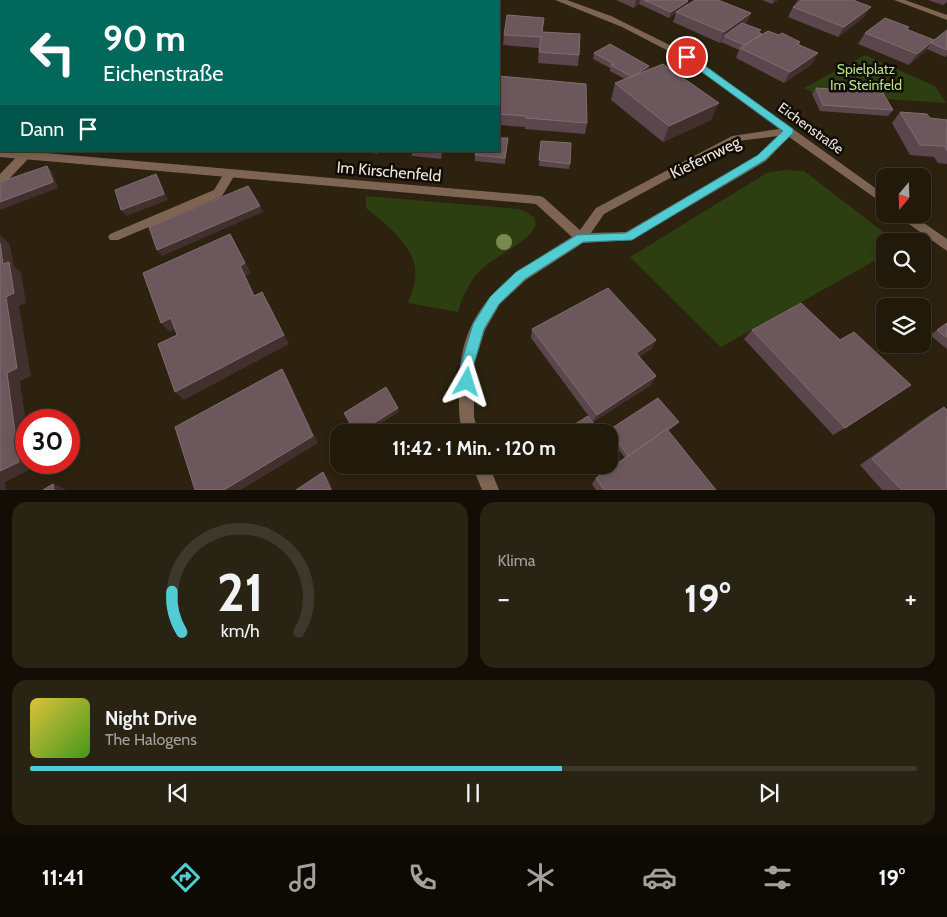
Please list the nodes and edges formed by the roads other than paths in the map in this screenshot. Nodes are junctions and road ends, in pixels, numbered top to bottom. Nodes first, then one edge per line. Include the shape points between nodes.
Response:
1 (559, 0) edge
2 (898, 0) edge
3 (947, 18) edge
4 (789, 131) junction
5 (0, 153) edge
6 (25, 155) junction
7 (230, 173) junction
8 (0, 178) edge
9 (876, 194) edge
10 (915, 223) edge
11 (114, 237) dead end
12 (581, 238) junction
13 (947, 246) edge
14 (468, 424) edge
15 (484, 474) edge
16 (491, 490) edge

1 - 4 street, Eichenstraße via 599,13 658,40 687,57
2 - 3 street
4 - 9 street, Eichenstraße
4 - 12 street, Kiefernweg via 762,158 628,237
4 - 12 street, Kiefernweg via 736,138 600,211
5 - 6 street, Im Kirschenfeld
6 - 7 street, Im Kirschenfeld
6 - 8 street
7 - 11 street via 218,193
7 - 12 street, Im Kirschenfeld via 539,200
10 - 13 street
12 - 14 street, Kiefernweg via 521,276 494,300 478,328 467,364
15 - 16 street

